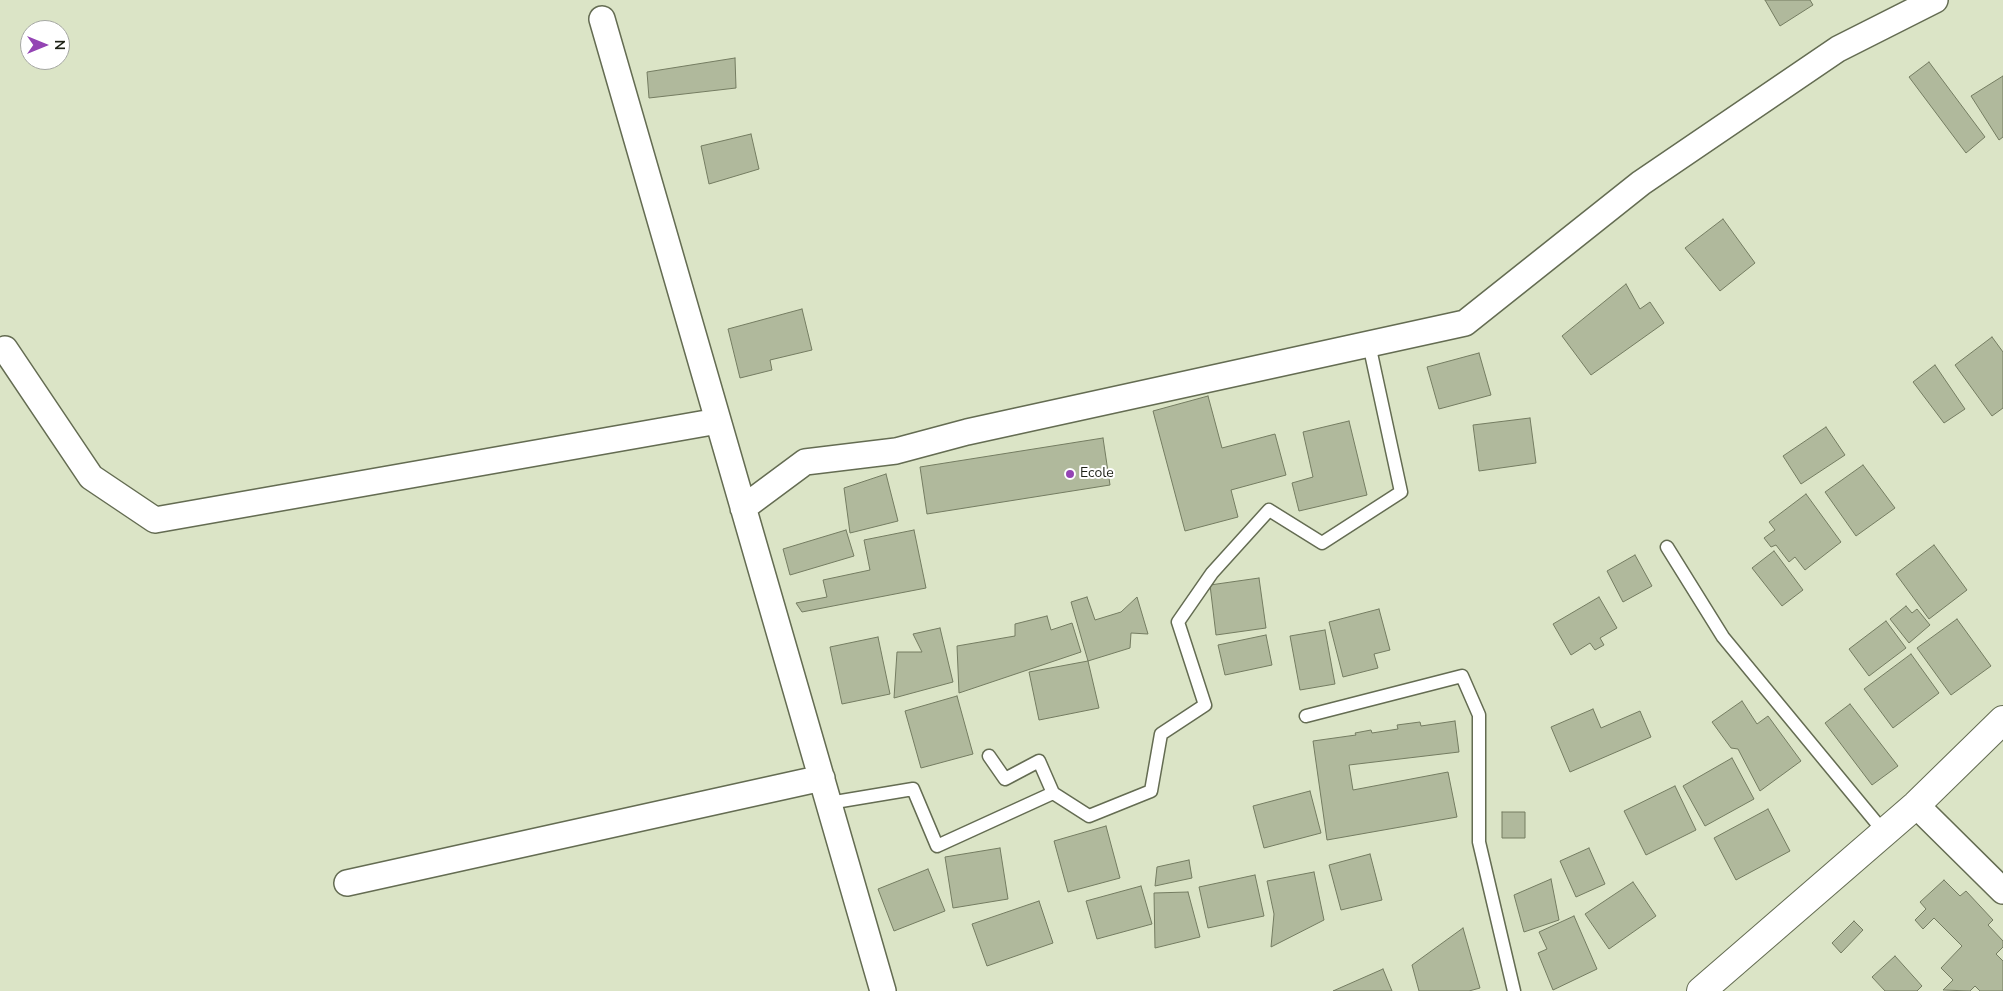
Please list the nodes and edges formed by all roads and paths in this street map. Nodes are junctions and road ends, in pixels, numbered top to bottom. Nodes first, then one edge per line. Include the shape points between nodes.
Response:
1 (1935, 0) edge
2 (602, 19) dead end
3 (1370, 344) junction
4 (5, 349) dead end
5 (718, 421) junction
6 (743, 508) junction
7 (1667, 547) dead end
8 (1306, 716) dead end
9 (2003, 720) edge
10 (989, 756) dead end
11 (822, 778) junction
12 (1053, 793) junction
13 (829, 803) junction
14 (1916, 805) junction
15 (1884, 832) junction
16 (347, 883) dead end
17 (2003, 891) edge
18 (884, 991) edge
19 (1514, 991) edge
20 (1701, 991) edge

1 - 3 street via 1838,49 1649,178 1465,323
2 - 5 street
3 - 6 street via 967,432 896,451 805,462
3 - 12 lane via 1401,492 1322,543 1269,510 1212,573 1178,622 1205,705 1161,734 1150,791 1090,816
4 - 5 street via 91,477 155,520
5 - 6 street
6 - 11 street
7 - 15 lane via 1723,637
8 - 19 lane via 1462,676 1479,715 1479,842
9 - 14 main road
10 - 12 lane via 1005,779 1038,761
11 - 13 street
11 - 16 street
12 - 13 lane via 937,846 913,789
13 - 18 street
14 - 15 main road
14 - 17 street
15 - 20 main road

